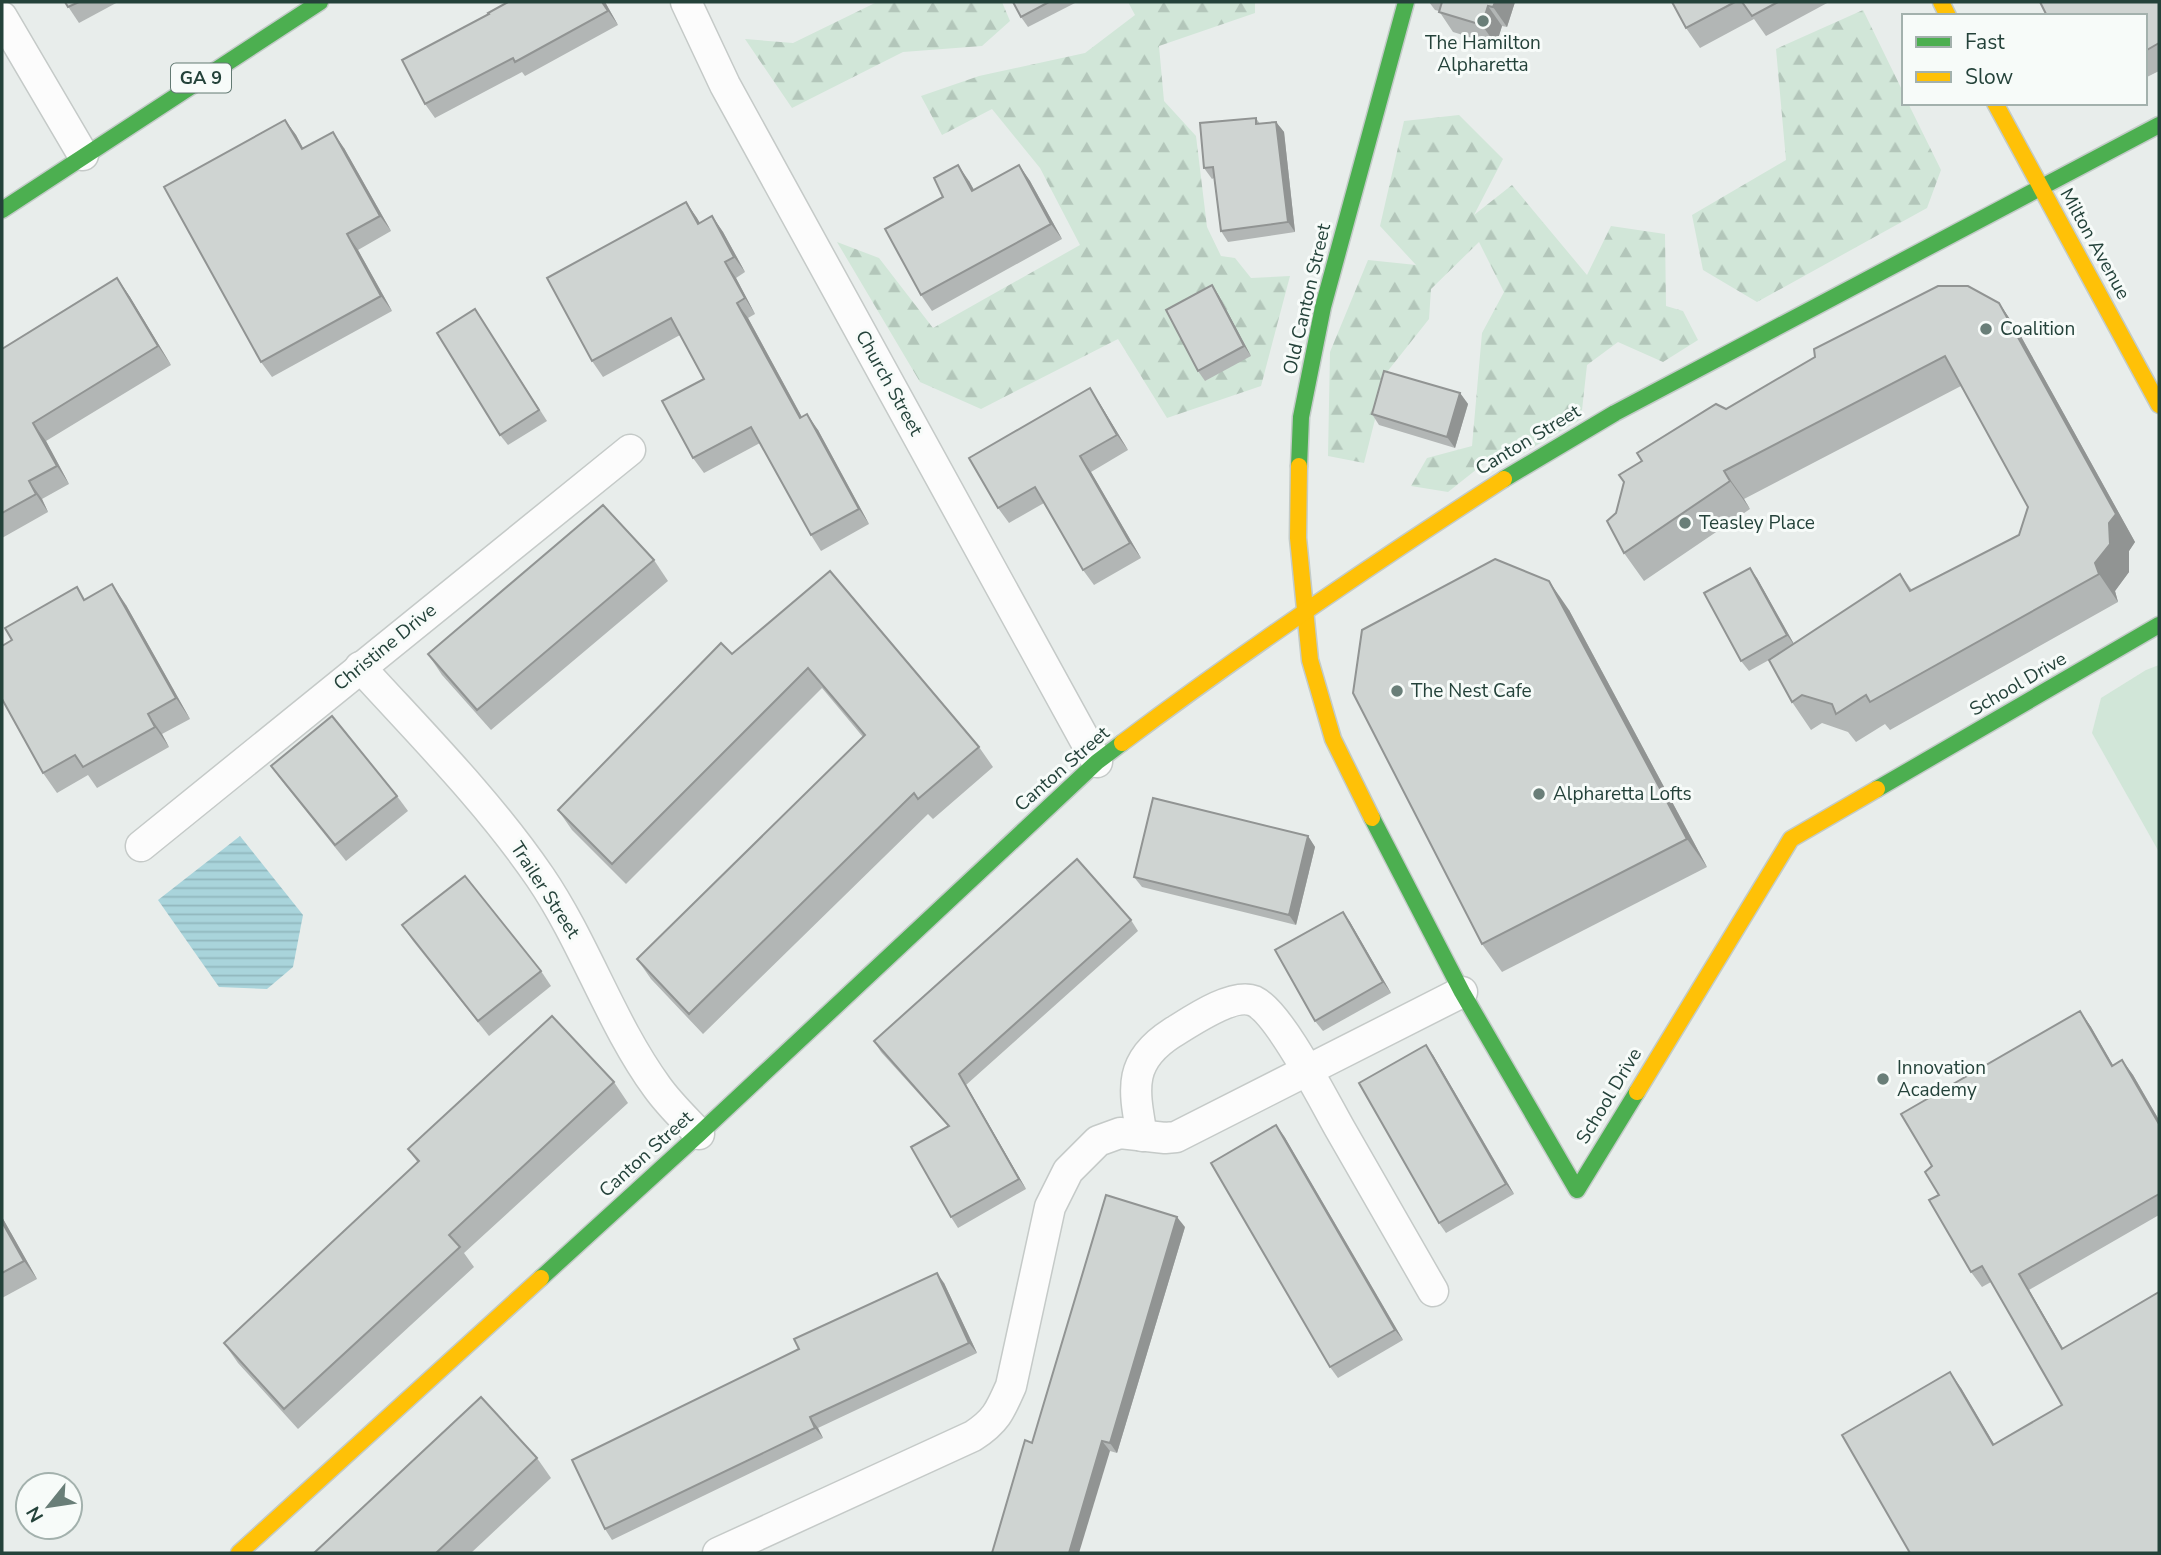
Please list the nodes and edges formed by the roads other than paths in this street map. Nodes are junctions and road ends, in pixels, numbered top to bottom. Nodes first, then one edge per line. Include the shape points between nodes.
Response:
1 (320, 2) edge
2 (685, 2) edge
3 (1406, 2) edge
4 (2, 17) edge
5 (1996, 105) edge
6 (2159, 125) edge
7 (83, 155) junction
8 (2041, 190) junction
9 (2, 210) edge
10 (2159, 405) edge
11 (630, 450) dead end
12 (1305, 613) junction
13 (2159, 625) edge
14 (360, 667) junction
15 (1097, 762) junction
16 (141, 846) dead end
17 (1462, 992) junction
18 (1306, 1071) junction
19 (699, 1134) junction
20 (1142, 1136) junction
21 (1433, 1291) dead end
22 (239, 1553) edge
23 (718, 1553) edge

1 - 7 street, GA 9
2 - 15 street, Church Street via 725,85
3 - 12 street, Old Canton Street via 1323,307 1301,417 1298,530
4 - 7 street
5 - 8 street, Milton Avenue
6 - 8 street, Canton Street
7 - 9 street, GA 9
8 - 10 street, Milton Avenue
8 - 12 street, Canton Street via 1615,413 1518,470
11 - 14 street, Christine Drive
12 - 15 street, Canton Street
12 - 17 street, School Drive via 1310,660 1333,739
13 - 17 street, School Drive via 1791,839 1577,1190
14 - 16 street, Christine Drive
14 - 19 street, Trailer Street via 498,819 541,878 657,1087
15 - 19 street, Canton Street
17 - 18 street
18 - 20 street via 1176,1137
18 - 20 street via 1265,1009 1252,1000 1235,1000 1154,1046 1138,1072 1135,1091
18 - 21 street
19 - 22 street, Canton Street
20 - 23 street via 1120,1133 1098,1141 1068,1171 1057,1190 1011,1386 990,1424 973,1436

